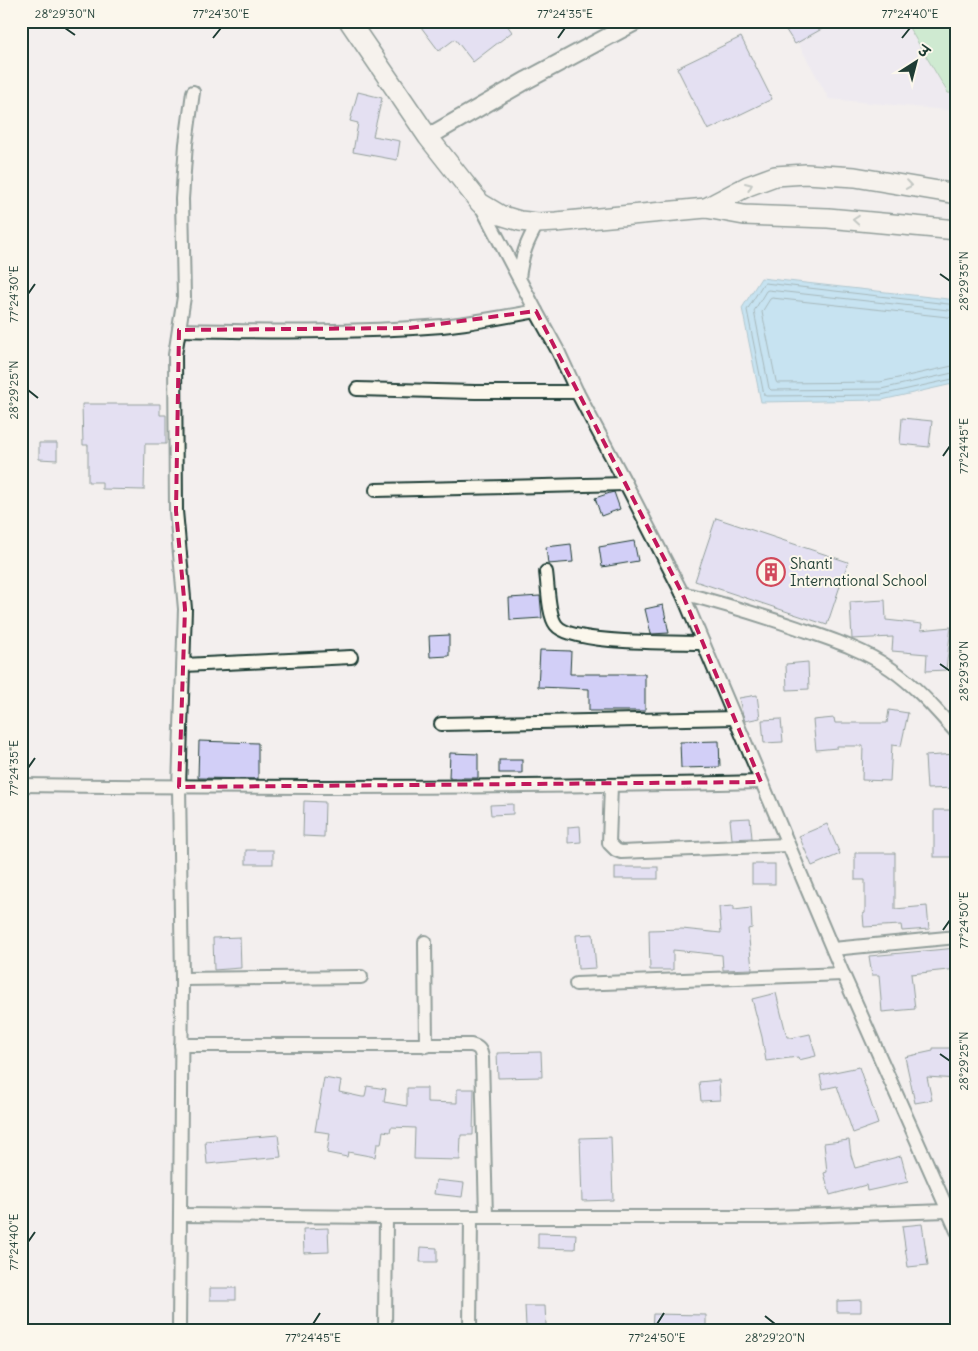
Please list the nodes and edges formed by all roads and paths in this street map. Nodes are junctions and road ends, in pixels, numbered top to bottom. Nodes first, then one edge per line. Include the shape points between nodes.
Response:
1 (349, 21) edge
2 (637, 21) edge
3 (193, 92) dead end
4 (428, 137) junction
5 (957, 194) edge
6 (480, 204) junction
7 (706, 208) junction
8 (538, 223) junction
9 (957, 230) edge
10 (519, 278) junction
11 (536, 312) junction
12 (178, 330) junction
13 (357, 389) dead end
14 (577, 392) junction
15 (626, 484) junction
16 (376, 490) dead end
17 (546, 572) dead end
18 (682, 592) junction
19 (703, 643) junction
20 (351, 657) dead end
21 (184, 665) junction
22 (736, 718) junction
23 (441, 724) dead end
24 (956, 729) edge
25 (761, 782) junction
26 (21, 785) edge
27 (611, 785) junction
28 (179, 787) junction
29 (788, 845) junction
30 (957, 937) edge
31 (425, 942) dead end
32 (833, 948) junction
33 (843, 974) junction
34 (361, 977) dead end
35 (182, 978) junction
36 (576, 984) dead end
37 (181, 1045) junction
38 (426, 1046) junction
39 (948, 1211) junction
40 (180, 1215) junction
41 (386, 1217) junction
42 (472, 1217) junction
43 (486, 1217) junction
44 (957, 1231) edge
45 (179, 1330) edge
46 (385, 1330) edge
47 (470, 1330) edge

1 - 4 main road
2 - 4 street
3 - 12 street via 182,199 184,297
4 - 6 main road
7 -> 5 main road via 775,176 806,174 855,177
6 - 8 main road via 500,215
6 - 10 street
7 - 8 main road
9 -> 7 main road via 828,218 744,215
8 - 10 street via 526,246
10 - 11 street
11 - 12 street via 409,328 258,332
11 - 14 street
12 - 21 street via 175,356 176,511 186,609
13 - 14 street
14 - 15 street
15 - 16 street
15 - 18 street
17 - 19 street via 552,618 556,626 565,631 580,636 620,640
18 - 19 street
18 - 24 street via 764,616 868,655 912,685
19 - 22 street
20 - 21 street
21 - 28 street
22 - 23 street
22 - 25 street
25 - 27 street
25 - 29 street
26 - 28 street
27 - 28 street
27 - 29 street via 609,843 621,852
28 - 35 street
29 - 32 street
30 - 32 street
31 - 38 street
32 - 33 street
33 - 36 street
33 - 39 street
34 - 35 street
35 - 37 street
37 - 38 street
37 - 40 street
38 - 43 street via 471,1045 481,1050
39 - 43 street via 771,1217
39 - 44 street
40 - 41 street
40 - 45 street
41 - 42 street
41 - 46 street
42 - 43 street
42 - 47 street

